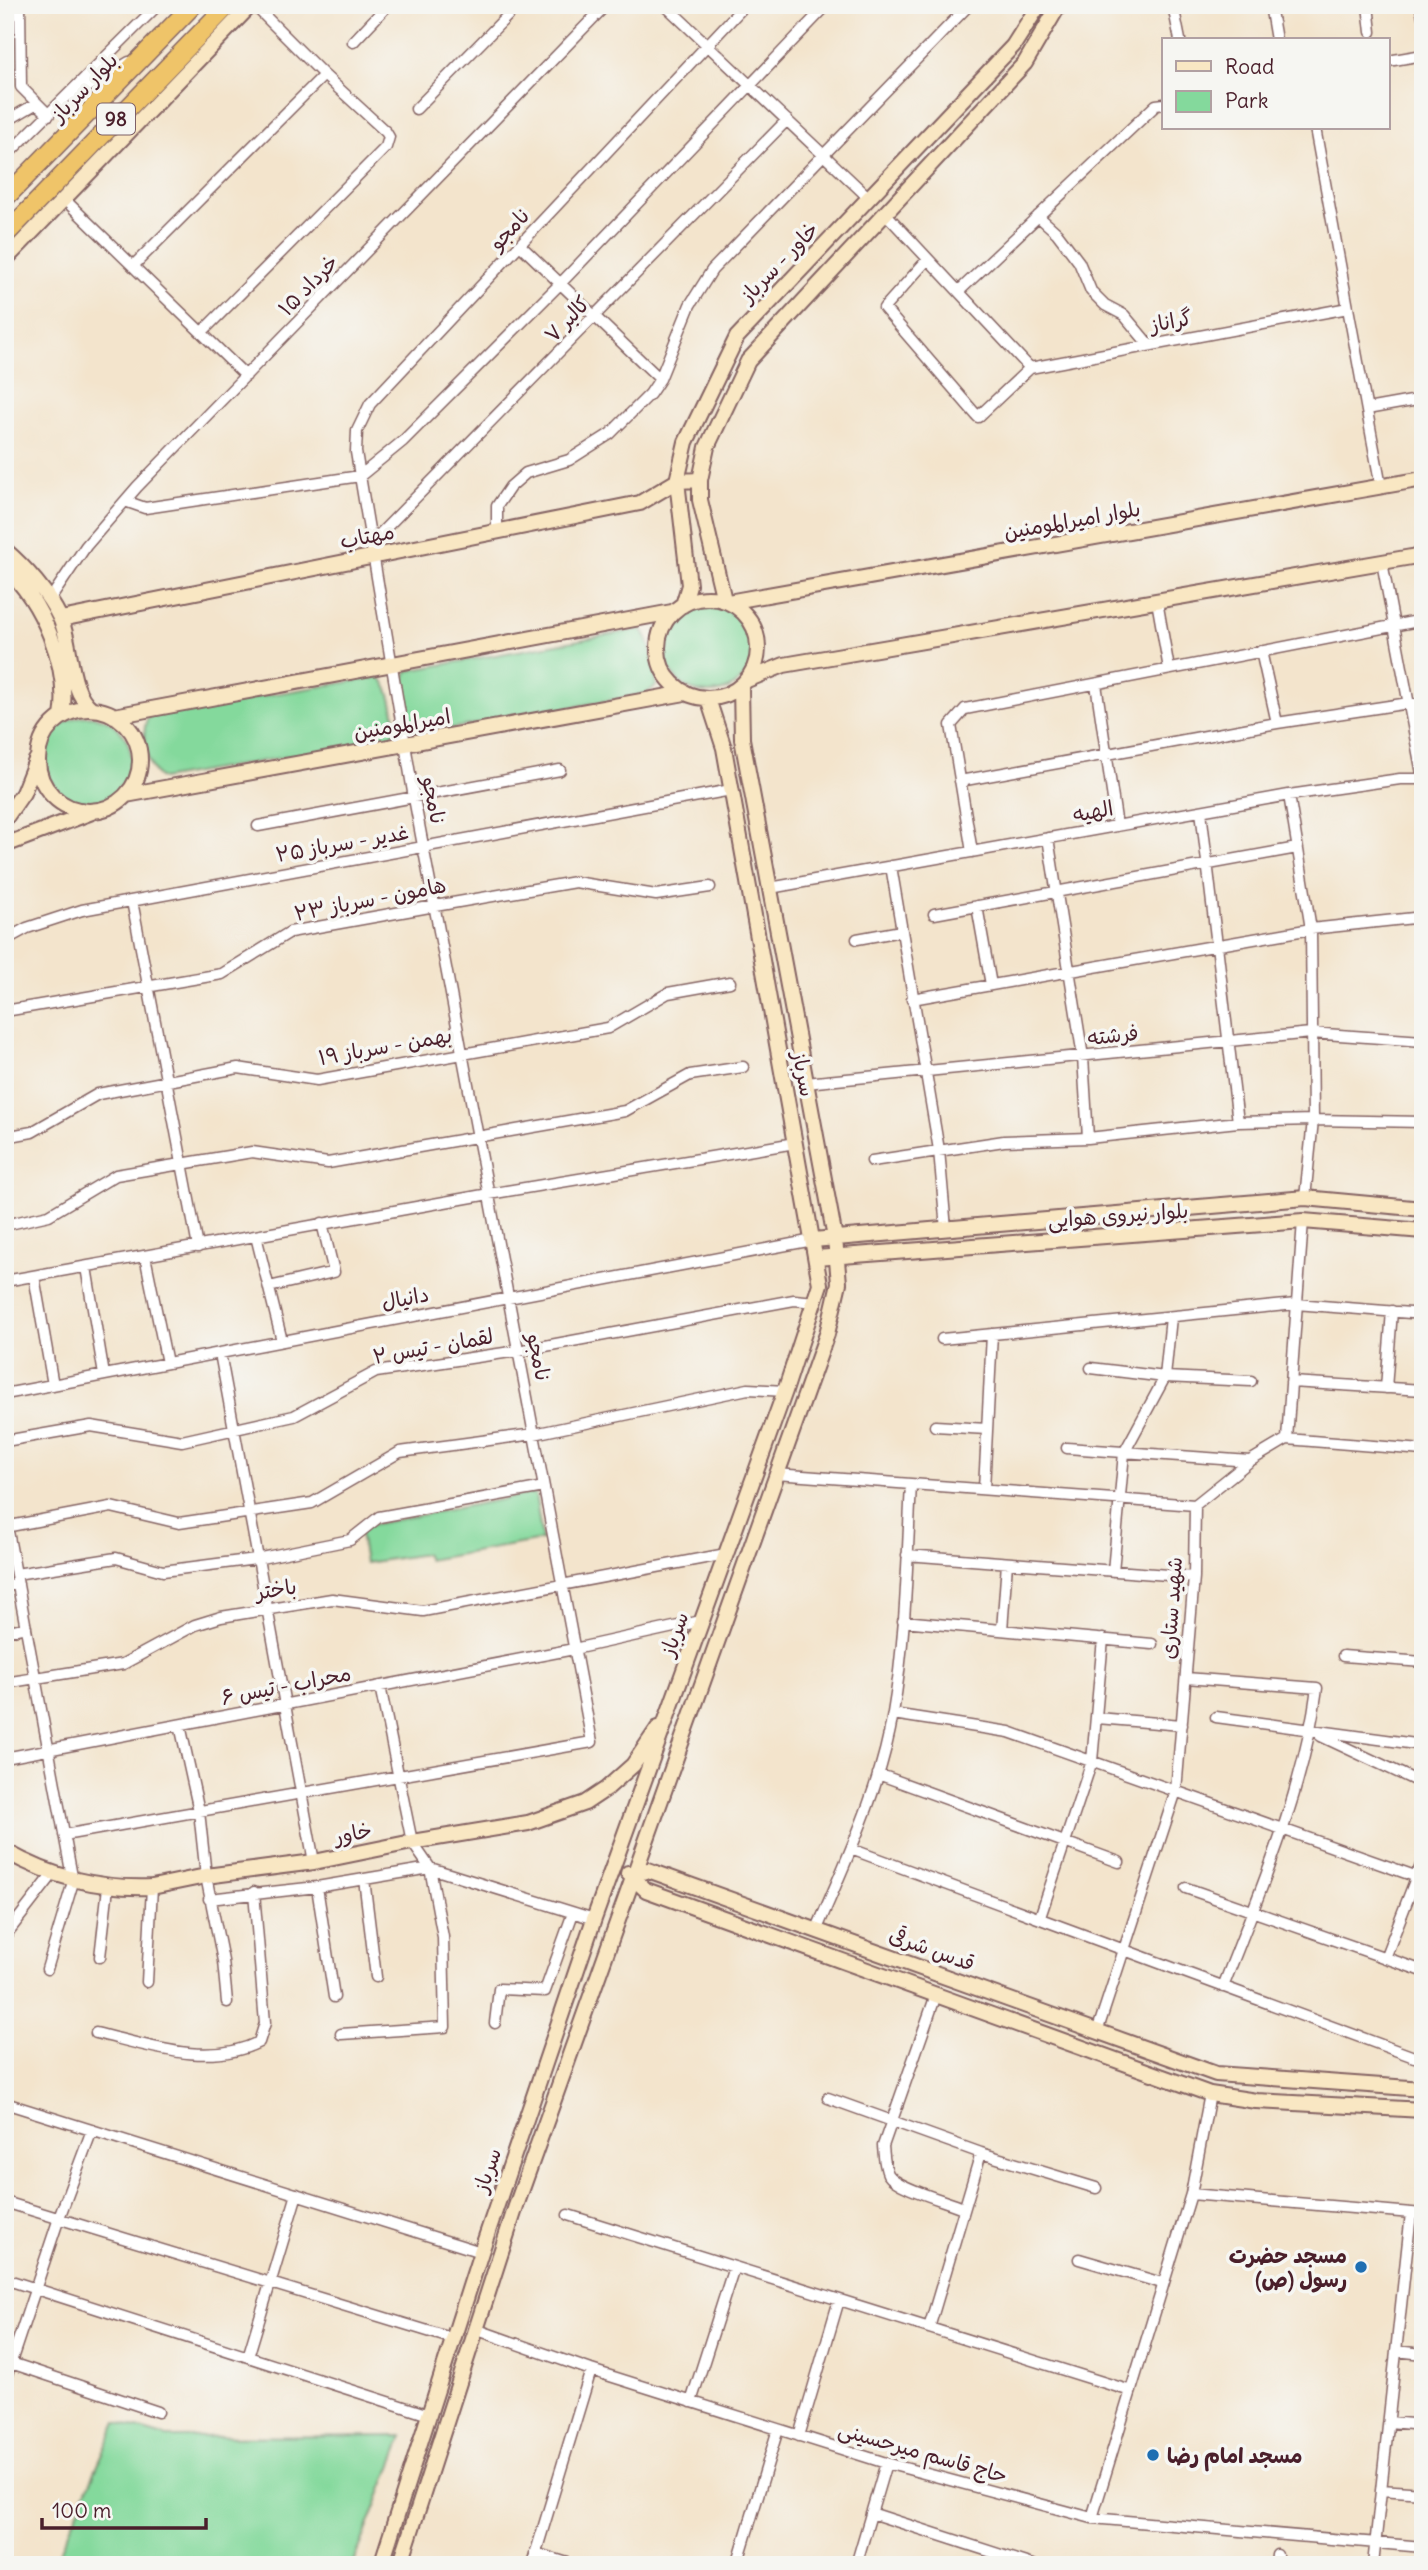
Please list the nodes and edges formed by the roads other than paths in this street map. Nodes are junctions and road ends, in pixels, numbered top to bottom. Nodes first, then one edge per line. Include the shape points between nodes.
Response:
1 (20, 5) edge
2 (158, 5) edge
3 (202, 5) edge
4 (388, 5) edge
5 (518, 5) edge
6 (606, 5) edge
7 (665, 5) edge
8 (745, 5) edge
9 (827, 5) edge
10 (969, 5) edge
11 (1039, 5) edge
12 (1059, 5) edge
13 (1173, 5) edge
14 (1270, 5) edge
15 (1368, 5) edge
16 (1420, 5) edge
17 (256, 8) edge
18 (224, 9) edge
19 (188, 11) edge
20 (1423, 17) edge
21 (1371, 32) dead end
22 (199, 33) junction
23 (1180, 38) edge
24 (1276, 38) edge
25 (352, 41) dead end
26 (707, 45) junction
27 (154, 47) junction
28 (1423, 55) edge
29 (1390, 61) edge
30 (324, 75) junction
31 (751, 85) junction
32 (37, 103) junction
33 (59, 104) junction
34 (1162, 104) edge
35 (416, 108) dead end
36 (48, 115) junction
37 (115, 120) junction
38 (787, 120) junction
39 (5, 122) edge
40 (1315, 130) edge
41 (106, 153) junction
42 (824, 155) junction
43 (5, 157) edge
44 (5, 198) edge
45 (869, 198) junction
46 (64, 199) junction
47 (887, 215) junction
48 (1038, 216) junction
49 (5, 235) edge
50 (520, 245) junction
51 (928, 259) junction
52 (5, 260) edge
53 (133, 265) junction
54 (560, 284) junction
55 (959, 291) junction
56 (1348, 308) junction
57 (595, 318) junction
58 (202, 331) junction
59 (1149, 345) junction
60 (1030, 368) junction
61 (246, 376) junction
62 (660, 379) junction
63 (1423, 399) edge
64 (1367, 409) junction
65 (360, 477) junction
66 (1423, 479) edge
67 (677, 481) junction
68 (700, 481) junction
69 (1381, 487) junction
70 (125, 501) junction
71 (497, 531) junction
72 (373, 549) junction
73 (5, 550) edge
74 (1423, 555) edge
75 (1382, 562) junction
76 (5, 567) edge
77 (726, 601) junction
78 (1157, 601) junction
79 (43, 603) junction
80 (678, 608) junction
81 (61, 619) junction
82 (1423, 620) edge
83 (1395, 625) junction
84 (1261, 651) junction
85 (390, 662) junction
86 (1169, 669) junction
87 (744, 683) junction
88 (1096, 684) junction
89 (685, 693) junction
90 (708, 699) junction
91 (1409, 703) junction
92 (1423, 706) edge
93 (92, 709) junction
94 (62, 716) junction
95 (114, 716) junction
96 (1277, 723) junction
97 (404, 744) junction
98 (1106, 754) junction
99 (37, 755) junction
100 (560, 771) dead end
101 (1423, 779) edge
102 (960, 781) junction
103 (731, 790) junction
104 (126, 795) junction
105 (1289, 795) junction
106 (414, 798) junction
107 (99, 810) junction
108 (1201, 811) junction
109 (5, 819) edge
110 (258, 826) dead end
111 (1117, 826) junction
112 (1048, 838) junction
113 (5, 845) edge
114 (424, 848) junction
115 (1297, 848) junction
116 (972, 852) junction
117 (1208, 864) junction
118 (891, 866) junction
119 (710, 887) dead end
120 (770, 888) junction
121 (1057, 891) junction
122 (749, 892) junction
123 (132, 901) junction
124 (435, 906) junction
125 (977, 906) junction
126 (934, 914) dead end
127 (1423, 917) edge
128 (1311, 929) junction
129 (901, 931) junction
130 (857, 939) dead end
131 (5, 940) edge
132 (1219, 945) junction
133 (1070, 971) junction
134 (730, 982) dead end
135 (991, 985) junction
136 (148, 987) junction
137 (912, 999) junction
138 (5, 1010) edge
139 (1311, 1033) junction
140 (1423, 1041) edge
141 (1230, 1042) junction
142 (462, 1052) junction
143 (1083, 1057) junction
144 (743, 1067) dead end
145 (925, 1072) junction
146 (166, 1081) junction
147 (806, 1083) junction
148 (1313, 1120) junction
149 (1238, 1122) junction
150 (1423, 1122) edge
151 (478, 1136) junction
152 (5, 1137) edge
153 (1088, 1138) junction
154 (795, 1143) junction
155 (939, 1150) junction
156 (872, 1161) dead end
157 (182, 1164) junction
158 (489, 1194) junction
159 (1305, 1198) junction
160 (1423, 1209) edge
161 (1111, 1217) junction
162 (1303, 1221) junction
163 (322, 1223) junction
164 (5, 1225) edge
165 (946, 1229) junction
166 (1423, 1231) edge
167 (256, 1236) junction
168 (835, 1238) junction
169 (1114, 1238) junction
170 (813, 1240) junction
171 (198, 1247) junction
172 (838, 1255) junction
173 (145, 1256) junction
174 (816, 1258) junction
175 (86, 1267) junction
176 (34, 1276) junction
177 (5, 1282) edge
178 (269, 1287) junction
179 (508, 1298) junction
180 (816, 1302) junction
181 (1296, 1304) junction
182 (1392, 1311) junction
183 (1423, 1314) edge
184 (1171, 1317) junction
185 (992, 1334) junction
186 (942, 1339) dead end
187 (282, 1341) junction
188 (518, 1351) junction
189 (220, 1353) junction
190 (167, 1363) junction
191 (1091, 1368) dead end
192 (104, 1375) junction
193 (1165, 1377) junction
194 (1251, 1381) dead end
195 (1291, 1382) junction
196 (53, 1385) junction
197 (1386, 1388) junction
198 (1423, 1390) edge
199 (785, 1391) junction
200 (5, 1394) edge
201 (935, 1426) dead end
202 (987, 1429) junction
203 (233, 1430) junction
204 (534, 1434) junction
205 (1287, 1439) junction
206 (5, 1441) edge
207 (1067, 1448) dead end
208 (1423, 1450) edge
209 (1124, 1452) junction
210 (1250, 1461) junction
211 (758, 1466) junction
212 (776, 1474) junction
213 (911, 1484) junction
214 (544, 1487) junction
215 (984, 1489) junction
216 (1119, 1500) junction
217 (1195, 1506) junction
218 (248, 1512) junction
219 (6, 1523) edge
220 (726, 1554) junction
221 (907, 1555) junction
222 (256, 1559) junction
223 (1007, 1563) junction
224 (1113, 1571) junction
225 (1194, 1577) junction
226 (17, 1579) junction
227 (562, 1582) junction
228 (5, 1586) edge
229 (265, 1611) junction
230 (701, 1621) junction
231 (903, 1621) junction
232 (26, 1627) junction
233 (1002, 1630) junction
234 (5, 1632) edge
235 (1103, 1639) junction
236 (1152, 1644) dead end
237 (574, 1649) junction
238 (1343, 1656) dead end
239 (1423, 1662) edge
240 (35, 1678) junction
241 (1186, 1678) junction
242 (5, 1683) edge
243 (380, 1686) junction
244 (282, 1705) junction
245 (670, 1710) junction
246 (893, 1714) junction
247 (1216, 1717) dead end
248 (1097, 1718) junction
249 (180, 1725) junction
250 (1182, 1725) junction
251 (1311, 1732) junction
252 (1423, 1745) edge
253 (48, 1750) junction
254 (5, 1758) edge
255 (1092, 1761) junction
256 (878, 1774) junction
257 (400, 1776) junction
258 (613, 1783) junction
259 (1423, 1784) edge
260 (1176, 1791) junction
261 (301, 1793) junction
262 (640, 1799) junction
263 (199, 1811) junction
264 (1285, 1830) junction
265 (64, 1835) junction
266 (412, 1842) junction
267 (1065, 1842) junction
268 (851, 1849) junction
269 (5, 1851) edge
270 (1423, 1860) edge
271 (314, 1862) junction
272 (1118, 1863) dead end
273 (614, 1866) junction
274 (430, 1868) junction
275 (53, 1874) junction
276 (633, 1875) junction
277 (206, 1876) junction
278 (1420, 1878) edge
279 (364, 1879) junction
280 (73, 1882) junction
281 (108, 1887) junction
282 (152, 1887) junction
283 (317, 1887) junction
284 (1186, 1888) dead end
285 (254, 1892) junction
286 (209, 1899) junction
287 (1253, 1910) junction
288 (573, 1913) junction
289 (1040, 1917) junction
290 (594, 1919) junction
291 (817, 1929) junction
292 (5, 1936) edge
293 (1125, 1951) junction
294 (100, 1957) dead end
295 (1385, 1958) junction
296 (47, 1969) dead end
297 (1423, 1971) edge
298 (376, 1977) dead end
299 (147, 1982) dead end
300 (1223, 1987) junction
301 (936, 1995) junction
302 (334, 1997) dead end
303 (227, 2002) dead end
304 (1048, 2014) junction
305 (495, 2023) dead end
306 (1097, 2032) junction
307 (96, 2033) dead end
308 (1040, 2033) junction
309 (341, 2034) dead end
310 (1413, 2057) dead end
311 (1216, 2074) junction
312 (1423, 2089) edge
313 (1210, 2094) junction
314 (828, 2098) dead end
315 (5, 2103) edge
316 (1423, 2110) edge
317 (892, 2121) junction
318 (92, 2130) junction
319 (981, 2153) junction
320 (1096, 2188) dead end
321 (297, 2194) junction
322 (1191, 2194) junction
323 (499, 2198) junction
324 (5, 2202) edge
325 (516, 2206) junction
326 (963, 2207) junction
327 (1411, 2213) junction
328 (1423, 2214) edge
329 (568, 2215) dead end
330 (59, 2218) junction
331 (481, 2252) junction
332 (1079, 2259) dead end
333 (734, 2267) junction
334 (5, 2278) edge
335 (270, 2283) junction
336 (1162, 2283) junction
337 (35, 2288) junction
338 (838, 2300) junction
339 (929, 2328) junction
340 (475, 2329) junction
341 (454, 2339) junction
342 (1396, 2351) junction
343 (1423, 2354) edge
344 (248, 2357) junction
345 (11, 2363) junction
346 (591, 2370) junction
347 (5, 2380) edge
348 (1130, 2391) junction
349 (691, 2402) junction
350 (158, 2412) dead end
351 (429, 2415) junction
352 (1389, 2422) junction
353 (1423, 2425) edge
354 (778, 2429) junction
355 (799, 2436) junction
356 (421, 2439) junction
357 (438, 2446) junction
358 (886, 2463) junction
359 (1381, 2490) junction
360 (1423, 2493) edge
361 (871, 2513) junction
362 (1092, 2518) junction
363 (1375, 2542) junction
364 (1423, 2547) edge
365 (535, 2553) junction
366 (381, 2565) edge
367 (400, 2565) edge
368 (532, 2565) edge
369 (574, 2565) edge
370 (737, 2565) edge
371 (856, 2565) edge
372 (1032, 2565) edge
373 (1373, 2565) edge

1 - 32 street via 21,87
2 - 33 street
3 - 18 highway via 210,13
4 - 25 street
5 - 35 street
6 - 61 street, ۱۵ خرداد
7 - 26 street
8 - 26 street, نامجو
9 - 31 street
10 - 42 street
11 - 45 street, خاور - سرباز via 1013,46
12 - 47 street via 1025,63
13 - 23 street
14 - 24 street
15 - 21 street
16 - 20 street
17 - 30 street
17 - 41 street
18 - 22 highway, 98
19 - 22 highway via 200,25
19 - 27 highway, بلوار سرباز / 98
22 - 37 highway, 98
26 - 31 street
26 - 50 street, نامجو
27 - 33 street
27 - 44 highway, بلوار سرباز / 98
28 - 29 street
30 - 53 street
30 - 58 street via 386,132 386,147
31 - 38 street
31 - 54 street
32 - 36 street
32 - 39 street
33 - 36 street
34 - 48 street
36 - 43 street
37 - 41 street
37 - 49 highway, 98
38 - 42 street
38 - 57 street, کالبر ۷
40 - 56 street
41 - 46 street
42 - 45 street
42 - 62 street via 712,270 690,305
45 - 67 street, خاور - سرباز via 737,338 686,442
46 - 52 street
46 - 53 street
47 - 51 street
47 - 68 street via 748,361 707,447
48 - 55 street
48 - 59 street via 1079,262 1091,291 1124,315
50 - 54 street
50 - 65 street, نامجو via 370,404 357,431
51 - 55 street
51 - 60 street via 884,308 978,417
53 - 58 street
54 - 57 street
54 - 65 street via 403,441
55 - 60 street
56 - 59 street, گراناز
56 - 64 street
57 - 62 street
57 - 72 street, کالبر ۷
58 - 61 street
59 - 60 street, گراناز
61 - 70 street, ۱۵ خرداد
62 - 71 street via 610,434 569,460 526,473 510,487 497,506
63 - 64 street
64 - 69 street
65 - 70 street via 145,509
65 - 72 street, نامجو
66 - 69 street, بلوار امیرالمومنین
67 - 68 street
67 - 71 street, مهتاب via 640,503
67 - 80 street, خاور - سرباز via 689,585
68 - 77 street via 700,500
69 - 77 street, بلوار امیرالمومنین
70 - 79 street, ۱۵ خرداد
71 - 72 street, مهتاب
72 - 81 street, مهتاب
72 - 85 street, نامجو
73 - 79 street via 24,567
74 - 75 street
75 - 78 street
75 - 83 street
76 - 79 street
77 - 80 street via 703,598
77 - 87 street via 751,622 757,636 759,652
78 - 86 street
78 - 87 street via 784,665
79 - 81 street
79 - 94 street via 62,684
80 - 85 street
80 - 89 street via 663,626 658,657 672,684
81 - 93 street via 81,696
82 - 83 street
83 - 84 street
83 - 91 street
84 - 86 street
84 - 96 street
85 - 95 street
85 - 97 street, نامجو
86 - 88 street
87 - 90 street
87 - 120 street, سرباز via 742,739
88 - 98 street
88 - 102 street via 965,709 950,725
89 - 90 street
89 - 97 street, امیرالمومنین
90 - 103 street, سرباز via 724,748
91 - 92 street
91 - 96 street
91 - 101 street
93 - 94 street
93 - 95 street
94 - 99 street via 50,726
95 - 104 street via 127,726 139,751 138,775
96 - 98 street
97 - 104 street, امیرالمومنین
97 - 106 street, نامجو
98 - 102 street
98 - 111 street
99 - 107 street via 44,786 54,798 67,807
99 - 109 street via 23,793
100 - 106 street
101 - 105 street, الهیه
102 - 116 street
103 - 114 street, غدیر - سرباز ۲۵
103 - 122 street, سرباز
104 - 107 street
105 - 108 street, الهیه
105 - 115 street
106 - 110 street
106 - 114 street, نامجو
107 - 113 street
108 - 111 street, الهیه
108 - 117 street
111 - 112 street, الهیه
112 - 116 street, الهیه
112 - 121 street
114 - 123 street, غدیر - سرباز ۲۵
114 - 124 street, نامجو
115 - 117 street
115 - 128 street
116 - 118 street, الهیه
117 - 121 street
117 - 132 street
118 - 120 street, الهیه
118 - 129 street
119 - 124 street, هامون - سرباز ۲۳ via 656,895 575,882
120 - 122 street
120 - 147 street, سرباز
121 - 125 street
121 - 133 street
122 - 154 street, سرباز
123 - 131 street, غدیر - سرباز ۲۵ via 82,910
123 - 136 street
124 - 136 street, هامون - سرباز ۲۳ via 290,932 222,974
124 - 142 street, نامجو
125 - 126 street
125 - 135 street
127 - 128 street
128 - 132 street
128 - 139 street
129 - 130 street
129 - 137 street
132 - 133 street
132 - 141 street
133 - 135 street
133 - 143 street
134 - 142 street, بهمن - سرباز ۱۹ via 668,993 608,1028
135 - 137 street
136 - 138 street, هامون - سرباز ۲۳
136 - 146 street
137 - 145 street
139 - 140 street, فرشته
139 - 141 street, فرشته
139 - 148 street
141 - 143 street, فرشته
141 - 149 street
142 - 146 street, بهمن - سرباز ۱۹ via 317,1080 238,1068
142 - 151 street, نامجو
143 - 145 street, فرشته
143 - 153 street
144 - 151 street via 690,1075 625,1111
145 - 147 street, فرشته
145 - 155 street
146 - 152 street, بهمن - سرباز ۱۹ via 99,1094 32,1132
146 - 157 street
147 - 168 street, سرباز
148 - 149 street
148 - 150 street
148 - 159 street
149 - 153 street
151 - 157 street via 328,1163 252,1152
151 - 158 street, نامجو
153 - 155 street via 1004,1141
154 - 158 street
154 - 170 street, سرباز
155 - 156 street
155 - 165 street
157 - 164 street via 116,1175 49,1215
157 - 171 street
158 - 163 street
158 - 179 street, نامجو
159 - 160 street, بلوار نیروی هوایی
159 - 161 street, بلوار نیروی هوایی
159 - 162 street
161 - 165 street, بلوار نیروی هوایی
161 - 169 street
162 - 166 street, بلوار نیروی هوایی
162 - 169 street, بلوار نیروی هوایی
162 - 181 street
163 - 167 street
163 - 178 street via 334,1272
165 - 168 street, بلوار نیروی هوایی
167 - 171 street
167 - 178 street
168 - 170 street, بلوار نیروی هوایی
168 - 172 street, سرباز
169 - 172 street, بلوار نیروی هوایی
170 - 174 street, سرباز
170 - 179 street, دانیال
171 - 173 street
172 - 174 street, بلوار نیروی هوایی
172 - 212 street, سرباز via 834,1309
173 - 175 street
173 - 190 street
174 - 180 street, سرباز via 820,1284
175 - 176 street
175 - 192 street
176 - 177 street
176 - 196 street
178 - 187 street
179 - 187 street, دانیال
179 - 188 street, نامجو
180 - 188 street, لقمان - تیس ۲ via 794,1300
180 - 199 street, سرباز
181 - 182 street
181 - 184 street
181 - 195 street
182 - 183 street
182 - 197 street
184 - 185 street
184 - 193 street
185 - 186 street
185 - 202 street
187 - 189 street, دانیال
188 - 203 street, لقمان - تیس ۲ via 376,1373 294,1416
188 - 204 street, نامجو
189 - 190 street, دانیال
189 - 203 street
190 - 192 street, دانیال
191 - 193 street
192 - 196 street, دانیال
193 - 194 street
193 - 209 street
195 - 197 street
195 - 205 street
196 - 200 street, دانیال
197 - 198 street
199 - 204 street via 748,1389
199 - 211 street, سرباز
201 - 202 street
202 - 215 street
203 - 206 street, لقمان - تیس ۲ via 182,1441 91,1426
203 - 218 street
204 - 214 street, نامجو
204 - 218 street via 400,1452 312,1503
205 - 208 street
205 - 210 street
207 - 209 street
209 - 210 street
209 - 216 street
210 - 217 street
211 - 212 street
211 - 220 street, سرباز
212 - 213 street
212 - 276 street, سرباز
213 - 215 street
213 - 221 street
214 - 222 street via 379,1517 350,1540
214 - 227 street, نامجو
215 - 216 street
216 - 217 street
216 - 224 street
217 - 225 street, شهید ستاری
218 - 219 street via 178,1522 111,1507
218 - 222 street
219 - 226 street
220 - 227 street, باختر
220 - 230 street, سرباز
221 - 223 street
221 - 231 street
222 - 226 street via 163,1571 116,1558
222 - 229 street
223 - 224 street
223 - 233 street
224 - 225 street
225 - 241 street, شهید ستاری
226 - 228 street
226 - 232 street
227 - 229 street, باختر via 423,1611 332,1599
227 - 237 street, نامجو
229 - 240 street, باختر via 195,1625 123,1664
229 - 244 street
230 - 237 street, محراب - تیس ۶
230 - 245 street, سرباز
231 - 233 street
231 - 246 street
232 - 234 street
232 - 240 street
233 - 235 street
235 - 236 street
235 - 248 street
237 - 243 street, محراب - تیس ۶
237 - 257 street, نامجو via 592,1742
238 - 239 street
240 - 242 street, باختر
240 - 253 street
241 - 250 street, شهید ستاری
241 - 251 street via 1317,1688
243 - 244 street, محراب - تیس ۶
243 - 257 street
244 - 249 street, محراب - تیس ۶
244 - 261 street
245 - 258 street, خاور via 633,1765
245 - 262 street, سرباز
246 - 255 street via 1009,1732
246 - 256 street
247 - 251 street
248 - 250 street
248 - 255 street
249 - 253 street, محراب - تیس ۶
249 - 263 street
250 - 260 street, شهید ستاری
251 - 252 street
251 - 259 street
251 - 264 street
253 - 254 street, محراب - تیس ۶
253 - 265 street
255 - 260 street
255 - 267 street
256 - 267 street
256 - 268 street
257 - 261 street
257 - 266 street
258 - 262 street via 634,1779
258 - 266 street, خاور via 585,1803 528,1823
260 - 264 street
260 - 293 street, شهید ستاری
261 - 263 street
261 - 271 street
262 - 273 street, سرباز
263 - 265 street
263 - 277 street
264 - 278 street
264 - 287 street
265 - 280 street
266 - 271 street, خاور
266 - 274 street
267 - 272 street
267 - 289 street
268 - 289 street
268 - 291 street
269 - 275 street, خاور
270 - 278 street
271 - 277 street, خاور
273 - 276 street
273 - 290 street, سرباز
274 - 279 street
274 - 288 street
274 - 309 street via 443,1937 445,2027
275 - 280 street, خاور
275 - 292 street
276 - 291 street, قدس شرقی via 648,1870
276 - 301 street via 646,1890
276 - 325 street, سرباز
277 - 282 street, خاور
277 - 286 street
278 - 295 street
279 - 283 street
279 - 298 street
280 - 281 street, خاور
280 - 296 street
281 - 282 street, خاور
281 - 294 street
282 - 299 street
283 - 285 street
283 - 302 street
284 - 287 street
285 - 286 street
285 - 307 street via 265,2024 259,2042 231,2051 197,2054
286 - 303 street
287 - 295 street
287 - 300 street
288 - 290 street
288 - 305 street via 545,1991 499,1989
289 - 293 street
290 - 323 street, سرباز
291 - 304 street, قدس شرقی
293 - 300 street
293 - 306 street, شهید ستاری
295 - 297 street
300 - 310 street
301 - 308 street
301 - 317 street
304 - 306 street, قدس شرقی
304 - 308 street
306 - 311 street, قدس شرقی
308 - 313 street
311 - 312 street, قدس شرقی
311 - 313 street
313 - 316 street via 1256,2101
313 - 322 street
314 - 317 street
315 - 318 street
317 - 319 street
317 - 326 street via 883,2147 889,2176 899,2184
318 - 321 street
318 - 330 street
319 - 320 street
319 - 326 street
321 - 331 street
321 - 335 street
322 - 327 street
322 - 336 street
323 - 325 street
323 - 331 street, سرباز
324 - 330 street
325 - 340 street, سرباز
326 - 339 street
327 - 328 street
327 - 342 street
329 - 333 street
330 - 335 street
330 - 337 street
331 - 341 street, سرباز
332 - 336 street
333 - 338 street
333 - 349 street
334 - 337 street
335 - 341 street
335 - 344 street
336 - 348 street
337 - 344 street
337 - 345 street
338 - 339 street
338 - 355 street
339 - 348 street
340 - 346 street, حاج قاسم میرحسینی
340 - 357 street, سرباز
341 - 351 street, سرباز
342 - 343 street
342 - 352 street
344 - 351 street
345 - 347 street
345 - 350 street
346 - 349 street, حاج قاسم میرحسینی
346 - 365 street
348 - 362 street
349 - 354 street, حاج قاسم میرحسینی
351 - 356 street, سرباز
352 - 353 street
352 - 359 street
354 - 355 street, حاج قاسم میرحسینی
354 - 370 street
355 - 358 street, حاج قاسم میرحسینی
356 - 357 street
356 - 366 street, سرباز
357 - 367 street, سرباز
358 - 361 street
358 - 362 street, حاج قاسم میرحسینی
359 - 360 street
359 - 363 street
361 - 371 street
361 - 372 street
362 - 363 street, حاج قاسم میرحسینی
363 - 364 street, حاج قاسم میرحسینی
363 - 373 street
365 - 368 street
365 - 369 street

